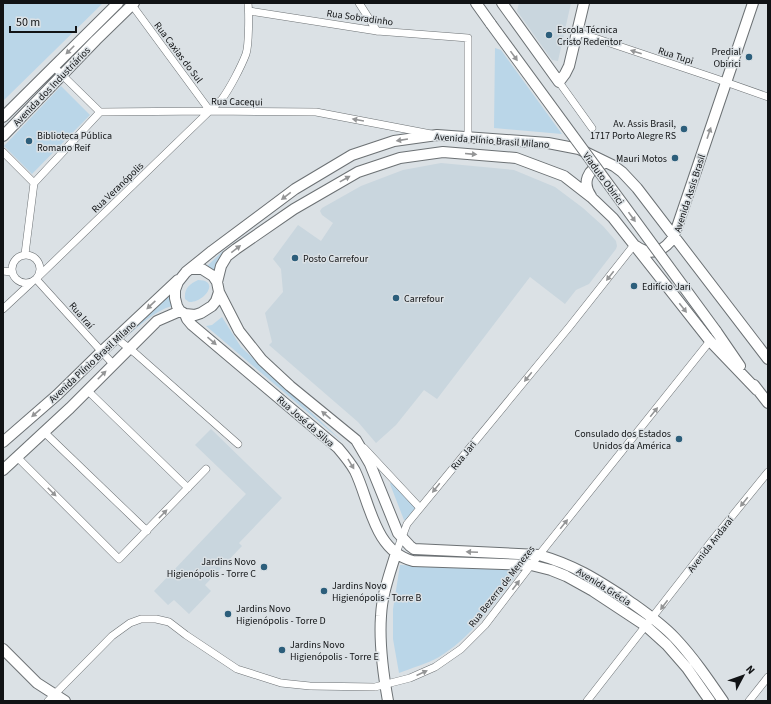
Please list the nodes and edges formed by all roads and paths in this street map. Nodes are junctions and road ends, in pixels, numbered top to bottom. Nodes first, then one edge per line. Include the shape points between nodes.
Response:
1 (118, 3) edge
2 (248, 3) edge
3 (360, 3) edge
4 (476, 3) edge
5 (503, 3) edge
6 (584, 3) edge
7 (753, 3) edge
8 (133, 4) edge
9 (249, 11) junction
10 (377, 31) junction
11 (577, 32) junction
12 (53, 66) junction
13 (62, 76) junction
14 (559, 82) junction
15 (726, 82) junction
16 (768, 97) edge
17 (210, 111) junction
18 (100, 112) junction
19 (3, 117) edge
20 (592, 128) dead end
21 (437, 135) junction
22 (3, 136) edge
23 (468, 137) junction
24 (3, 152) edge
25 (614, 166) junction
26 (34, 183) junction
27 (591, 197) junction
28 (674, 236) junction
29 (634, 245) junction
30 (25, 254) junction
31 (191, 269) junction
32 (3, 271) edge
33 (12, 272) junction
34 (180, 279) junction
35 (35, 280) junction
36 (218, 287) junction
37 (3, 309) edge
38 (183, 312) junction
39 (116, 338) junction
40 (710, 341) junction
41 (129, 349) junction
42 (101, 352) junction
43 (768, 359) edge
44 (113, 364) junction
45 (757, 390) junction
46 (91, 394) junction
47 (768, 403) edge
48 (44, 432) junction
49 (356, 440) junction
50 (3, 442) edge
51 (238, 444) dead end
52 (20, 461) junction
53 (3, 470) edge
54 (206, 470) dead end
55 (768, 472) edge
56 (188, 488) junction
57 (420, 508) junction
58 (147, 530) junction
59 (401, 538) junction
60 (382, 539) junction
61 (396, 553) junction
62 (539, 555) junction
63 (531, 565) junction
64 (386, 586) junction
65 (654, 618) junction
66 (646, 626) junction
67 (3, 649) edge
68 (768, 677) edge
69 (385, 685) junction
70 (51, 698) edge
71 (66, 701) edge
72 (388, 701) edge
73 (588, 701) edge
74 (710, 701) edge
75 (723, 701) edge
76 (749, 701) edge

1 -> 12 main road, Avenida dos Industriários
2 - 9 street, Rua Veranópolis
3 - 10 street
4 -> 45 main road, Viaduto Obirici, bridge
5 - 14 main road
6 - 11 main road
7 - 15 main road, Avenida Assis Brasil
8 - 13 main road, Avenida dos Industriários
8 - 17 street, Rua Caxias do Sul
9 - 10 street, Rua Sobradinho
9 - 17 street, Rua Veranópolis via 246,53 227,93
10 - 23 street, Rua Sobradinho via 468,38
11 - 14 main road via 569,66
15 -> 11 street, Rua Tupi
12 - 13 street
12 - 19 main road, Avenida dos Industriários
13 - 18 street
13 - 22 main road, Avenida dos Industriários
14 - 20 street
15 - 16 street, Rua Tupi
28 -> 15 main road, Avenida Assis Brasil
17 - 18 street, Rua Cacequi
21 -> 17 street, Rua Cacequi via 316,112
17 - 35 street, Rua Veranópolis
18 - 26 street
21 - 23 main road, Avenida Plínio Brasil Milano
21 -> 31 main road, Avenida Plínio Brasil Milano via 394,141 352,155 295,189
23 - 25 main road, Avenida Plínio Brasil Milano via 548,143 579,149
24 - 26 street
25 - 27 main road via 603,164 588,174 586,186
25 - 28 main road, Avenida Plínio Brasil Milano via 637,188
26 - 30 street
27 - 29 main road, Avenida Plínio Brasil Milano via 613,218
36 -> 27 main road, Avenida Plínio Brasil Milano via 221,266 227,256 236,249 314,196 358,172 400,158 443,152 516,158 564,176
28 - 29 main road via 670,244 656,251 648,252
28 - 43 main road, Avenida Assis Brasil
29 -> 40 main road
29 -> 57 street, Rua Jari
30 - 33 street via 14,260
30 - 35 street via 36,258 39,263 41,269
31 - 34 main road
31 - 36 main road via 208,272
32 - 33 street
33 - 35 street via 22,283 27,284
34 - 38 main road via 175,290 175,298 177,306
34 -> 39 main road, Avenida Plínio Brasil Milano
35 - 37 street, Rua Veranópolis
35 - 42 street, Rua Iraí
36 - 38 main road via 216,301 207,310 195,315
49 -> 36 main road, Rua José da Silva via 290,386 258,355 239,331
38 - 41 main road, Avenida Plínio Brasil Milano via 157,321
38 -> 60 main road, Rua José da Silva via 192,325 347,458 355,471
39 - 41 street
39 - 42 main road, Avenida Plínio Brasil Milano
40 - 45 main road
62 -> 40 street, Rua Bezerra de Menezes
41 - 44 main road, Avenida Plínio Brasil Milano
41 - 51 street
42 - 44 street, Rua Iraí
42 -> 50 main road, Avenida Plínio Brasil Milano
46 -> 44 main road, Avenida Plínio Brasil Milano
45 - 47 main road
46 - 48 main road, Avenida Plínio Brasil Milano
46 - 56 street
48 - 52 main road, Avenida Plínio Brasil Milano
48 - 58 street
49 - 57 street, Rua José da Silva
49 - 59 main road, Rua José da Silva via 370,464
52 - 53 main road, Avenida Plínio Brasil Milano
52 -> 58 street via 118,558 121,558
54 - 56 street
55 -> 65 street, Avenida Andaraí
58 -> 56 street
57 - 59 street, Rua Jari via 407,524
59 - 61 street, Rua Jari
62 -> 59 main road, Avenida Grécia via 414,549
60 - 61 main road, Rua José da Silva
60 - 64 main road via 388,558
61 - 63 main road, Avenida Grécia via 404,559 413,561
61 - 64 main road, Rua Jari
62 - 63 street, Rua Bezerra de Menezes
62 - 65 main road, Avenida Grécia via 559,560 585,572
63 - 66 main road, Avenida Grécia via 559,573 580,583
69 -> 63 street, Rua Bezerra de Menezes via 435,667 462,649 486,625
64 - 69 main road, Rua Jari via 380,632
65 - 66 street, Avenida Andaraí
65 - 75 main road, Avenida Grécia via 695,662
66 - 73 street
66 - 74 main road, Avenida Grécia via 687,668
67 - 70 main road
68 - 76 street
69 - 70 street, Rua Bezerra de Menezes via 375,688 341,688 281,683 236,669 169,622 141,619 130,623 112,636
69 - 72 main road, Rua Jari
70 - 71 main road

